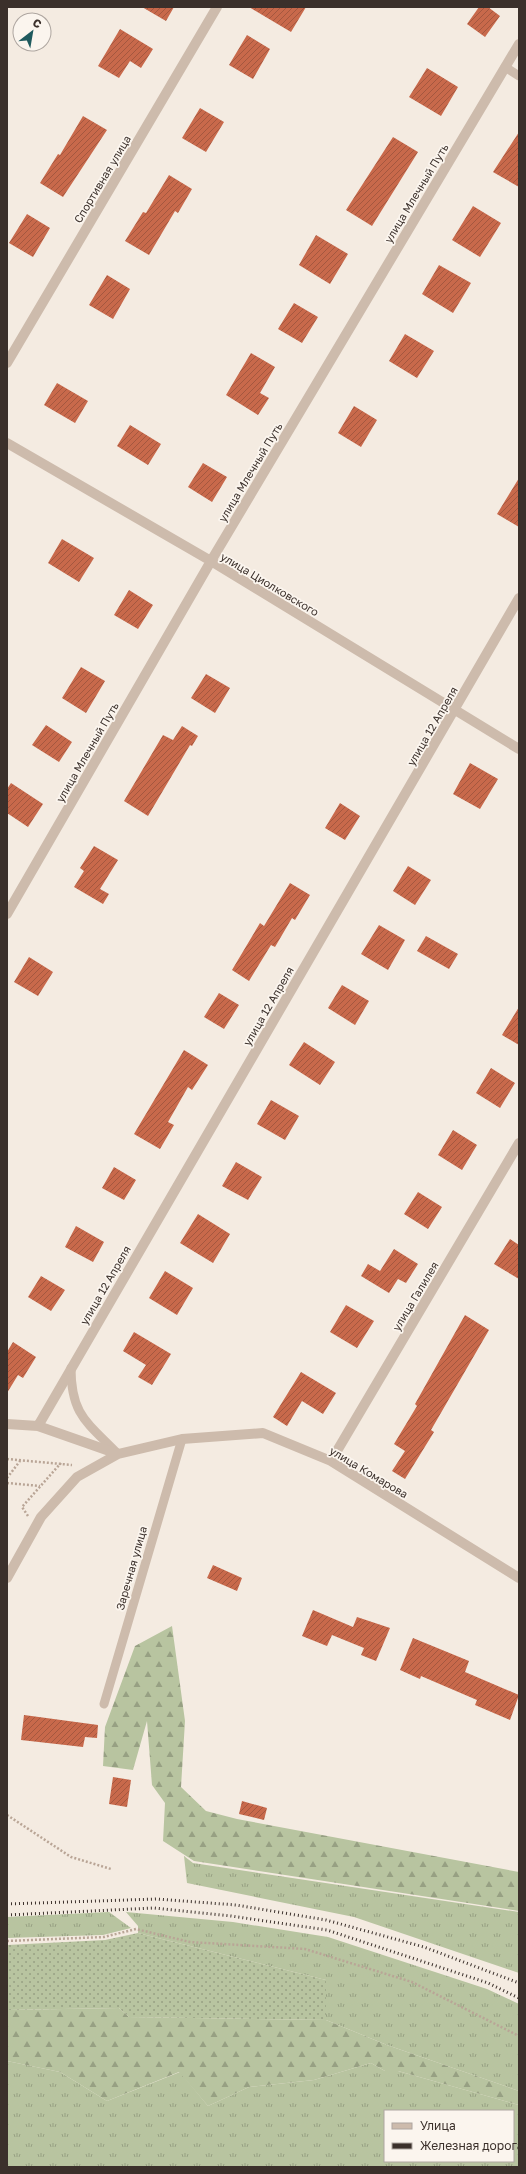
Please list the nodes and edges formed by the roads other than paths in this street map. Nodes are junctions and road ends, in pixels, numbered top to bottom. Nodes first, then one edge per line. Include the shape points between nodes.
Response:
1 (217, 7) edge
2 (519, 44) edge
3 (505, 67) junction
4 (519, 76) edge
5 (7, 363) edge
6 (7, 443) edge
7 (211, 561) junction
8 (519, 598) edge
9 (456, 710) junction
10 (519, 749) edge
11 (7, 914) edge
12 (519, 1144) edge
13 (70, 1367) junction
14 (7, 1424) edge
15 (38, 1426) junction
16 (182, 1439) junction
17 (118, 1454) junction
18 (331, 1461) junction
19 (7, 1578) edge
20 (519, 1578) edge
21 (104, 1704) dead end

1 - 5 street, Спортивная улица
2 - 3 street, улица Млечный Путь
3 - 4 lane
3 - 7 street, улица Млечный Путь
6 - 7 street, улица Циолковского
7 - 9 street, улица Циолковского
7 - 11 street, улица Млечный Путь
8 - 9 street, улица 12 Апреля
9 - 10 street, улица Циолковского
9 - 13 street, улица 12 Апреля
12 - 18 street, улица Галилея
13 - 15 street, улица 12 Апреля
13 - 17 lane via 71,1391 80,1415
14 - 15 street
15 - 17 street
16 - 17 street, улица Комарова
16 - 18 street, улица Комарова via 263,1433
16 - 21 lane, Заречная улица
17 - 19 street via 77,1477 41,1517
18 - 20 street, улица Комарова

